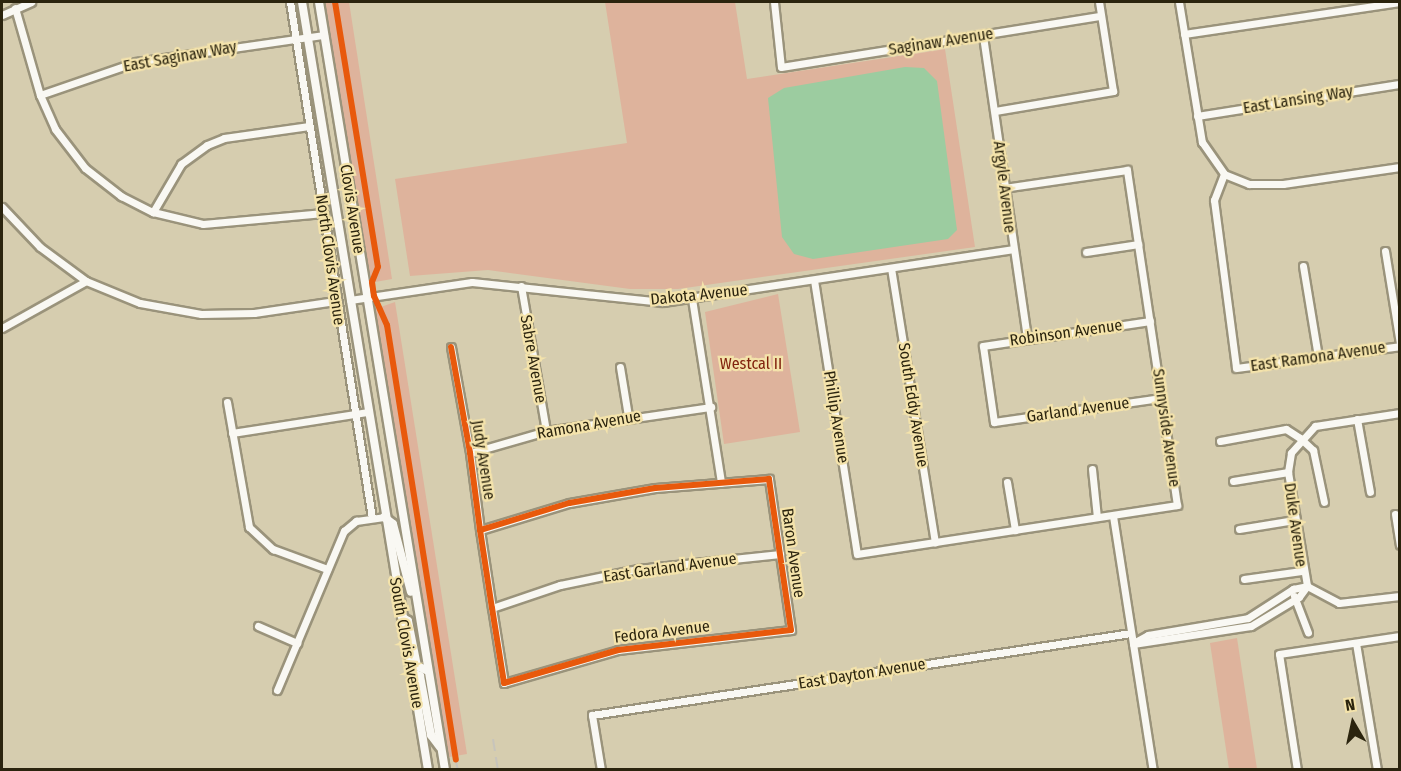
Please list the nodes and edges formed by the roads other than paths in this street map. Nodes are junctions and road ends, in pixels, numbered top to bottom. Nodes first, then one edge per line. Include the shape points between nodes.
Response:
1 (31, 2) edge
2 (290, 2) edge
3 (302, 2) edge
4 (319, 2) edge
5 (774, 2) edge
6 (1099, 2) edge
7 (1179, 2) edge
8 (1400, 2) edge
9 (15, 8) junction
10 (2, 15) edge
11 (1101, 16) junction
12 (1184, 34) junction
13 (324, 35) junction
14 (983, 36) junction
15 (308, 37) junction
16 (295, 38) junction
17 (1400, 84) edge
18 (40, 95) junction
19 (995, 111) junction
20 (1197, 116) junction
21 (309, 126) junction
22 (1400, 167) edge
23 (1224, 174) junction
24 (1004, 188) junction
25 (2, 207) edge
26 (153, 212) junction
27 (324, 213) junction
28 (9, 217) junction
29 (2, 222) edge
30 (1138, 244) junction
31 (1012, 249) junction
32 (1385, 251) dead end
33 (1086, 252) dead end
34 (1303, 266) dead end
35 (891, 268) junction
36 (814, 280) junction
37 (86, 281) junction
38 (521, 286) junction
39 (366, 297) junction
40 (692, 299) junction
41 (350, 300) junction
42 (335, 301) junction
43 (1150, 321) junction
44 (2, 328) edge
45 (1027, 337) junction
46 (1400, 345) edge
47 (451, 347) dead end
48 (1318, 357) junction
49 (620, 367) dead end
50 (1161, 398) junction
51 (227, 402) dead end
52 (711, 407) junction
53 (368, 412) junction
54 (1400, 413) edge
55 (356, 414) junction
56 (628, 416) junction
57 (1357, 419) junction
58 (994, 422) joint
59 (546, 431) junction
60 (232, 433) junction
61 (1300, 438) junction
62 (1220, 441) dead end
63 (470, 453) junction
64 (1092, 469) dead end
65 (1288, 472) junction
66 (1233, 481) dead end
67 (722, 483) junction
68 (1007, 483) dead end
69 (1370, 492) dead end
70 (1324, 502) dead end
71 (1395, 514) dead end
72 (1113, 516) junction
73 (384, 517) junction
74 (372, 518) junction
75 (1097, 518) junction
76 (1294, 520) junction
77 (402, 522) joint
78 (1239, 529) dead end
79 (480, 530) junction
80 (1015, 530) junction
81 (935, 542) junction
82 (1400, 545) edge
83 (780, 554) junction
84 (327, 569) junction
85 (1301, 571) junction
86 (1244, 579) dead end
87 (1307, 586) junction
88 (1291, 591) junction
89 (1400, 596) edge
90 (415, 598) junction
91 (1296, 598) junction
92 (492, 608) junction
93 (402, 617) junction
94 (258, 626) dead end
95 (791, 630) joint
96 (1308, 632) dead end
97 (1131, 633) junction
98 (1400, 636) edge
99 (297, 643) junction
100 (1356, 643) junction
101 (1133, 644) junction
102 (428, 671) junction
103 (411, 672) junction
104 (504, 683) joint
105 (277, 690) dead end
106 (441, 750) junction
107 (428, 770) edge
108 (445, 770) edge
109 (601, 770) edge
110 (1153, 770) edge
111 (1297, 770) edge
112 (1377, 770) edge

1 - 9 street
2 - 16 street, North Clovis Avenue
3 - 15 main road, Clovis Avenue
4 - 13 main road, Clovis Avenue
5 - 14 street, Saginaw Avenue via 782,66
6 - 11 street
7 - 12 street
8 - 12 street
9 - 10 street
9 - 18 street
11 - 14 street, Saginaw Avenue
11 - 19 street via 1113,91
12 - 20 street
13 - 15 street, East Saginaw Way
13 - 39 main road, Clovis Avenue
14 - 19 street, Argyle Avenue
15 - 16 street, East Saginaw Way
15 - 41 main road, Clovis Avenue
16 - 18 street, East Saginaw Way via 136,62
16 - 21 street, North Clovis Avenue
17 - 20 street, East Lansing Way
18 - 26 street via 55,129 85,168 121,196
19 - 24 street, Argyle Avenue
20 - 23 street via 1202,142
21 - 26 street via 224,138 207,145 181,164
21 - 27 street, North Clovis Avenue
22 - 23 street via 1283,184 1250,184
23 - 48 street, East Ramona Avenue via 1214,200 1236,368
24 - 30 street, Sunnyside Avenue via 1127,170
24 - 31 street, Argyle Avenue
25 - 28 street
26 - 27 street via 220,225
27 - 42 street, North Clovis Avenue
28 - 29 street
28 - 37 street
30 - 33 street
30 - 43 street, Sunnyside Avenue
31 - 35 street, Dakota Avenue
31 - 45 street, Argyle Avenue
32 - 46 street
34 - 48 street
35 - 36 street, Dakota Avenue
35 - 81 street, South Eddy Avenue
36 - 40 street, Dakota Avenue
36 - 81 street, Phillip Avenue via 857,554
37 - 42 street via 140,303 201,314 254,313
37 - 44 street
38 - 39 street, Dakota Avenue via 472,282
38 - 40 street, Dakota Avenue via 632,301
38 - 59 street, Sabre Avenue
39 - 41 street, Dakota Avenue
39 - 77 main road, Clovis Avenue
40 - 52 street
41 - 53 main road, Clovis Avenue
42 - 55 street, North Clovis Avenue
43 - 45 street, Robinson Avenue
43 - 50 street, Sunnyside Avenue
45 - 58 street, Robinson Avenue via 982,346
46 - 48 street, East Ramona Avenue
47 - 63 street, Judy Avenue
49 - 56 street
50 - 58 street, Garland Avenue
50 - 72 street, Sunnyside Avenue via 1177,505
51 - 60 street
52 - 56 street, Ramona Avenue
52 - 67 street
53 - 55 street
53 - 73 main road, Clovis Avenue
54 - 57 street
55 - 60 street
55 - 74 street, North Clovis Avenue
56 - 59 street, Ramona Avenue
57 - 61 street via 1315,426
57 - 69 street
59 - 63 street, Ramona Avenue
60 - 84 street via 249,527 266,545
61 - 62 street via 1286,429
61 - 65 street, Duke Avenue
61 - 70 street via 1314,450
63 - 79 street, Judy Avenue
64 - 75 street
65 - 66 street
65 - 76 street, Duke Avenue
67 - 79 street via 655,488 569,504
67 - 83 street, Baron Avenue via 769,479
68 - 80 street
71 - 82 street
72 - 75 street
72 - 97 street
73 - 74 street
73 - 90 main road via 393,524 404,580
73 - 93 main road, South Clovis Avenue
74 - 84 street via 356,521 344,531
75 - 80 street
76 - 78 street
76 - 85 street, Duke Avenue
77 - 90 main road, South Clovis Avenue
79 - 92 street, Judy Avenue
80 - 81 street
83 - 92 street, East Garland Avenue via 638,568 560,585
83 - 95 street, Baron Avenue
84 - 99 street
85 - 86 street
85 - 87 street, Duke Avenue
87 - 88 street
87 - 89 street, Duke Avenue via 1339,603
87 - 91 street
88 - 91 street
88 - 101 street via 1248,618 1148,635
90 - 102 main road, South Clovis Avenue
91 - 96 street
91 - 101 street via 1251,626
92 - 104 street, Judy Avenue
93 - 102 main road via 408,621 417,666
93 - 103 main road, South Clovis Avenue
94 - 99 street
95 - 104 street, Fedora Avenue via 618,650
97 - 101 street
97 - 109 street, East Dayton Avenue via 592,715
98 - 100 street
99 - 105 street
100 - 111 street via 1279,654
100 - 112 street
101 - 110 street
102 - 106 main road, South Clovis Avenue
103 - 106 main road via 420,676 431,735
103 - 107 main road, South Clovis Avenue
106 - 108 main road, South Clovis Avenue

